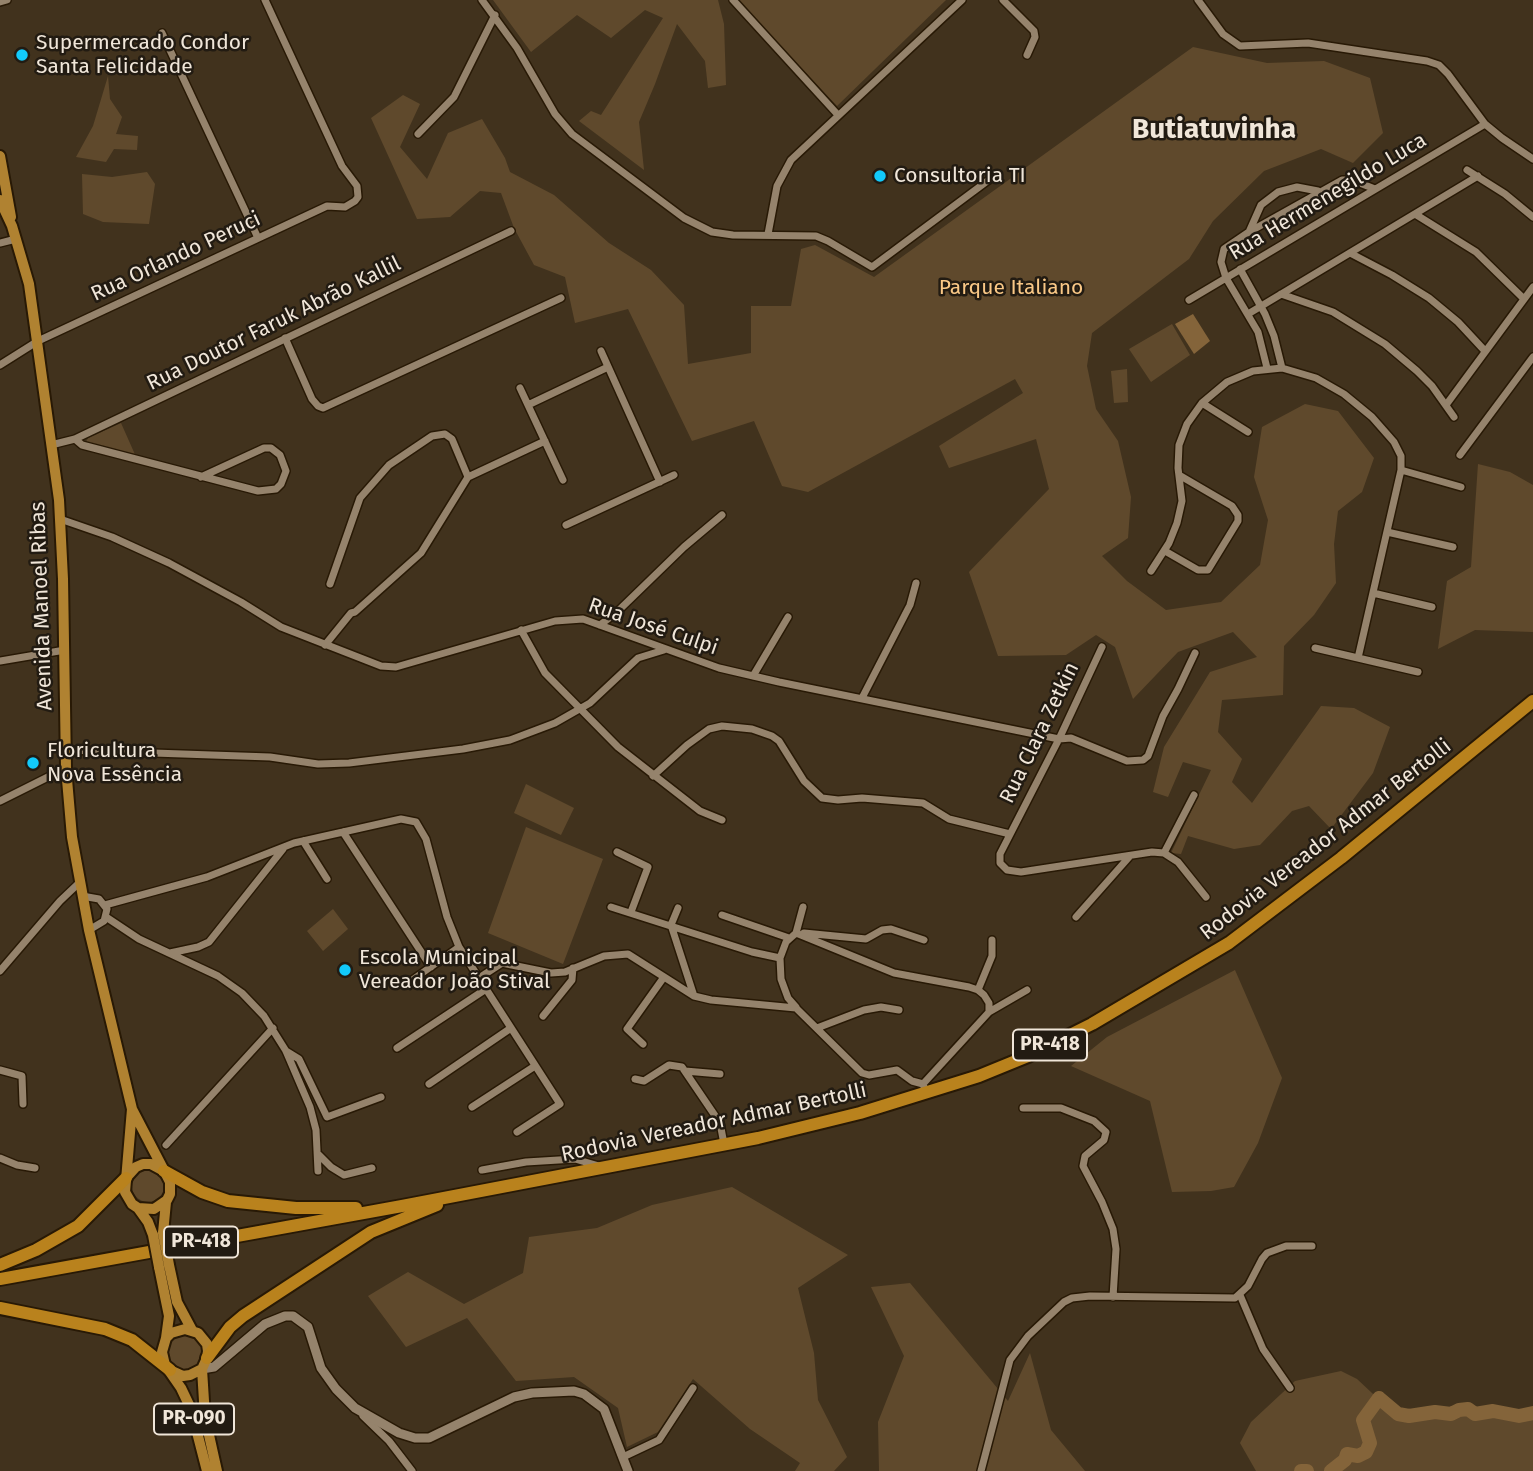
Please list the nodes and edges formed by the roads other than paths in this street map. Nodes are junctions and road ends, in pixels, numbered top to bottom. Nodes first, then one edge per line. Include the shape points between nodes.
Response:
1 (7, 0) edge
2 (265, 0) edge
3 (482, 0) edge
4 (733, 0) edge
5 (962, 0) edge
6 (1003, 0) edge
7 (1198, 0) edge
8 (0, 2) edge
9 (495, 15) junction
10 (163, 33) dead end
11 (1027, 55) dead end
12 (838, 115) junction
13 (1485, 124) junction
14 (418, 134) dead end
15 (0, 158) edge
16 (1533, 159) edge
17 (1466, 170) dead end
18 (1478, 176) junction
19 (990, 179) dead end
20 (1375, 189) junction
21 (1318, 191) junction
22 (0, 200) edge
23 (1415, 214) junction
24 (1533, 217) edge
25 (12, 226) junction
26 (510, 230) dead end
27 (1249, 232) junction
28 (768, 234) junction
29 (258, 238) junction
30 (16, 239) junction
31 (0, 243) edge
32 (1350, 253) junction
33 (1240, 269) junction
34 (1226, 278) junction
35 (1533, 288) edge
36 (1281, 294) junction
37 (561, 298) dead end
38 (1524, 299) junction
39 (1189, 300) dead end
40 (1261, 306) junction
41 (1248, 314) junction
42 (285, 338) junction
43 (38, 341) junction
44 (601, 351) dead end
45 (1485, 351) junction
46 (1533, 357) edge
47 (0, 365) edge
48 (608, 367) junction
49 (1267, 368) junction
50 (1282, 368) junction
51 (520, 388) dead end
52 (1202, 403) junction
53 (528, 405) junction
54 (1446, 405) junction
55 (1454, 417) dead end
56 (1248, 432) dead end
57 (75, 439) junction
58 (545, 442) junction
59 (51, 444) junction
60 (1460, 455) dead end
61 (1401, 470) junction
62 (674, 475) dead end
63 (1179, 475) junction
64 (201, 477) junction
65 (468, 477) junction
66 (563, 481) dead end
67 (660, 482) junction
68 (1461, 487) dead end
69 (722, 515) dead end
70 (60, 519) junction
71 (566, 525) dead end
72 (1387, 532) junction
73 (1453, 547) dead end
74 (1165, 551) junction
75 (1151, 571) dead end
76 (916, 583) dead end
77 (330, 584) dead end
78 (1373, 593) junction
79 (1432, 607) dead end
80 (788, 617) dead end
81 (600, 625) junction
82 (521, 630) junction
83 (327, 646) junction
84 (1102, 647) dead end
85 (1315, 648) dead end
86 (65, 650) junction
87 (664, 650) junction
88 (1195, 653) dead end
89 (1358, 658) junction
90 (0, 661) edge
91 (1418, 672) dead end
92 (753, 676) junction
93 (862, 698) junction
94 (1533, 701) edge
95 (580, 710) junction
96 (1059, 739) junction
97 (66, 750) junction
98 (66, 768) junction
99 (653, 776) junction
100 (1194, 795) dead end
101 (0, 801) edge
102 (722, 820) dead end
103 (343, 832) junction
104 (1010, 834) junction
105 (303, 841) junction
106 (285, 847) junction
107 (617, 852) dead end
108 (1164, 853) junction
109 (1130, 855) junction
110 (327, 879) dead end
111 (80, 882) junction
112 (82, 895) junction
113 (1206, 897) dead end
114 (105, 905) junction
115 (611, 907) dead end
116 (803, 907) dead end
117 (678, 908) dead end
118 (631, 912) junction
119 (722, 915) dead end
120 (1076, 917) dead end
121 (106, 918) junction
122 (671, 925) junction
123 (89, 929) junction
124 (793, 936) junction
125 (924, 940) dead end
126 (992, 940) dead end
127 (459, 947) junction
128 (169, 953) junction
129 (779, 958) junction
130 (431, 967) junction
131 (573, 968) junction
132 (0, 971) edge
133 (664, 977) junction
134 (479, 978) junction
135 (408, 983) dead end
136 (486, 989) junction
137 (978, 990) junction
138 (1027, 990) dead end
139 (694, 996) junction
140 (796, 1008) junction
141 (899, 1010) dead end
142 (989, 1012) junction
143 (543, 1016) dead end
144 (273, 1028) junction
145 (511, 1028) junction
146 (817, 1028) junction
147 (643, 1044) dead end
148 (397, 1048) dead end
149 (286, 1051) junction
150 (535, 1066) junction
151 (0, 1070) edge
152 (685, 1071) junction
153 (720, 1074) dead end
154 (635, 1079) dead end
155 (429, 1084) dead end
156 (924, 1089) junction
157 (381, 1097) dead end
158 (23, 1104) dead end
159 (472, 1107) dead end
160 (1023, 1108) dead end
161 (132, 1109) junction
162 (517, 1132) dead end
163 (724, 1144) junction
164 (166, 1145) dead end
165 (318, 1155) junction
166 (0, 1158) edge
167 (35, 1168) dead end
168 (372, 1168) dead end
169 (603, 1168) junction
170 (482, 1170) dead end
171 (164, 1171) junction
172 (318, 1171) dead end
173 (126, 1178) junction
174 (474, 1192) junction
175 (167, 1200) junction
176 (402, 1206) junction
177 (138, 1208) junction
178 (158, 1234) junction
179 (1312, 1246) dead end
180 (0, 1265) edge
181 (0, 1279) edge
182 (1240, 1295) junction
183 (171, 1297) junction
184 (1113, 1297) junction
185 (0, 1308) edge
186 (192, 1330) junction
187 (166, 1338) junction
188 (204, 1364) junction
189 (170, 1370) junction
190 (693, 1388) dead end
191 (1290, 1388) dead end
192 (355, 1408) junction
193 (623, 1457) junction
194 (206, 1471) edge
195 (217, 1471) edge
196 (412, 1471) edge
197 (628, 1471) edge
198 (981, 1471) edge

1 - 8 street
2 - 29 street, Rua Orlando Peruci via 342,166 357,186 358,197 350,205 327,206
3 - 9 street
4 - 12 street
5 - 12 street
6 - 11 street via 1034,31
7 - 13 street via 1223,34 1240,46 1308,43 1434,63 1448,74
9 - 14 street via 454,97
9 - 28 street via 555,114 581,143 702,229 721,234
10 - 29 street
12 - 28 street via 784,169
13 - 16 street
13 - 20 street, Rua Hermenegildo Luca
15 - 25 main road, Avenida Manoel Ribas
17 - 18 street
18 - 23 street
18 - 24 street
19 - 28 street via 872,267 822,238
20 - 21 street via 1347,179
20 - 33 street, Rua Hermenegildo Luca
21 - 27 street
21 - 27 street via 1297,187 1278,192 1261,205
22 - 25 main road, Avenida Manoel Ribas
23 - 32 street
23 - 38 street via 1476,252
25 - 30 main road, Avenida Manoel Ribas
26 - 42 street, Rua Doutor Faruk Abrão Kallil
27 - 34 street via 1224,249 1221,262
29 - 43 street, Rua Orlando Peruci
30 - 31 street
30 - 43 main road, Avenida Manoel Ribas
32 - 36 street
32 - 45 street via 1429,299
33 - 34 street, Rua Hermenegildo Luca
33 - 40 street
34 - 39 street, Rua Hermenegildo Luca
34 - 41 street
35 - 38 street
36 - 40 street
36 - 54 street via 1333,312 1368,332 1417,371
37 - 42 street via 328,407 318,406 312,399
38 - 45 street
40 - 41 street
40 - 50 street
41 - 49 street via 1261,340
42 - 57 street, Rua Doutor Faruk Abrão Kallil
43 - 47 street, Rua Orlando Peruci
43 - 59 main road, Avenida Manoel Ribas
44 - 48 street
45 - 54 street
46 - 60 street
48 - 53 street
48 - 67 street
49 - 50 street
49 - 52 street via 1227,382
50 - 61 street via 1316,378 1358,405 1394,442
51 - 53 street
52 - 56 street
52 - 63 street via 1182,434
53 - 58 street
54 - 55 street
57 - 59 street, Rua Doutor Faruk Abrão Kallil
57 - 64 street via 79,445
58 - 65 street
58 - 66 street
59 - 70 main road, Avenida Manoel Ribas
61 - 68 street
61 - 72 street
62 - 67 street
63 - 74 street via 1180,512
63 - 74 street via 1232,506 1238,521 1208,570 1198,570
64 - 64 street via 258,449 271,448 281,455 286,471 281,484 270,491
65 - 77 street via 445,433 432,436 395,460 360,498
65 - 83 street via 421,553 351,612
67 - 71 street
69 - 81 street
70 - 83 street, Rua José Culpi via 139,549 222,591 274,624
70 - 86 main road, Avenida Manoel Ribas
72 - 73 street
72 - 78 street
74 - 75 street
76 - 93 street via 910,605
78 - 79 street
78 - 89 street
80 - 92 street
81 - 82 street, Rua José Culpi via 567,619
81 - 87 street, Rua José Culpi
82 - 83 street, Rua José Culpi via 388,668
82 - 95 street via 545,674
84 - 96 street, Rua Clara Zetkin
85 - 89 street
86 - 90 street
86 - 97 main road, Avenida Manoel Ribas
87 - 92 street, Rua José Culpi
87 - 95 street via 630,663
88 - 96 street, Rua José Culpi via 1143,760 1126,761 1071,738
89 - 91 street
92 - 93 street, Rua José Culpi
93 - 96 street, Rua José Culpi
94 - 156 highway, Rodovia Vereador Admar Bertolli / PR-418 via 1229,943 1028,1056 979,1076
95 - 97 street via 520,737 463,749 332,764 270,757
95 - 99 street
96 - 104 street, Rua Clara Zetkin
97 - 98 main road, Avenida Manoel Ribas
98 - 101 street
98 - 111 main road, Avenida Manoel Ribas
99 - 102 street via 700,811
99 - 104 street via 709,729 752,729 779,741 804,780 822,798 923,803 949,819
100 - 108 street
103 - 105 street
103 - 127 street via 401,819 416,822 426,839
103 - 130 street
104 - 109 street, Rua Clara Zetkin via 999,859 1002,867 1014,872
105 - 106 street
105 - 110 street
106 - 114 street via 207,877
106 - 128 street via 209,942
107 - 118 street via 648,867
108 - 109 street
108 - 113 street via 1178,862
109 - 120 street
111 - 112 main road, Avenida Manoel Ribas
111 - 132 street
112 - 114 street
112 - 123 main road, Avenida Manoel Ribas
114 - 121 street
115 - 118 street
116 - 124 street
117 - 122 street
118 - 122 street
119 - 124 street
121 - 123 street
121 - 128 street
122 - 129 street
122 - 139 street
123 - 161 main road, Avenida Manoel Ribas
124 - 125 street via 866,939 891,929
124 - 129 street
124 - 137 street via 894,973
126 - 137 street via 992,956
127 - 130 street
127 - 134 street
128 - 144 street via 231,984
129 - 140 street via 781,979
130 - 135 street
131 - 133 street via 604,956 628,954
131 - 134 street via 551,974 502,963
131 - 143 street via 572,980
133 - 139 street
133 - 147 street via 627,1029
134 - 136 street
136 - 145 street
136 - 148 street
137 - 142 street via 989,1003
138 - 142 street
139 - 140 street
140 - 146 street
141 - 146 street via 864,1010
142 - 156 street
144 - 149 street
144 - 164 street
145 - 150 street
145 - 155 street
146 - 156 street via 865,1075 897,1070
149 - 157 street via 299,1059 327,1117
149 - 165 street via 313,1118
150 - 159 street
150 - 162 street via 560,1104
151 - 158 street via 22,1076
152 - 153 street
152 - 154 street via 676,1065 666,1066 644,1081
152 - 163 street via 719,1123
156 - 163 highway, Rodovia Vereador Admar Bertolli / PR-418 via 802,1128
160 - 184 street via 1061,1108 1106,1132 1104,1140 1085,1156 1083,1166 1114,1229
161 - 171 main road, Avenida Manoel Ribas
161 - 173 main road, Avenida Manoel Ribas
163 - 169 highway, Rodovia Vereador Admar Bertolli / PR-418
165 - 168 street via 344,1175
165 - 172 street
166 - 167 street
169 - 170 street via 575,1159
169 - 174 highway, Rodovia Vereador Admar Bertolli / PR-418
171 - 173 main road via 143,1164
171 - 175 main road via 170,1182
171 - 176 highway via 215,1198 244,1204 314,1209
173 - 177 main road via 125,1192
173 - 180 highway via 78,1226
174 - 176 highway, Rodovia Vereador Admar Bertolli / PR-418
174 - 188 highway via 359,1239 243,1316
175 - 177 main road via 154,1209
175 - 178 main road
176 - 181 highway, Rodovia Vereador Admar Bertolli / PR-418
177 - 178 main road
178 - 183 main road, bridge
179 - 182 street via 1286,1246 1267,1253
182 - 184 street
182 - 191 street via 1263,1349
183 - 186 main road
183 - 187 main road
184 - 198 street via 1064,1302 1021,1344 1010,1360
185 - 189 highway via 105,1329 132,1340
186 - 187 main road via 178,1330
186 - 188 main road via 207,1344
187 - 189 main road via 162,1359
188 - 189 main road via 190,1375
188 - 192 street via 228,1355 275,1319 300,1319 311,1333 325,1375
188 - 195 main road, PR-090 via 205,1417
189 - 194 main road, PR-090 via 194,1418
190 - 193 street via 659,1440
192 - 193 street via 399,1433 422,1439 514,1397 574,1391 604,1409
192 - 196 street
193 - 197 street

